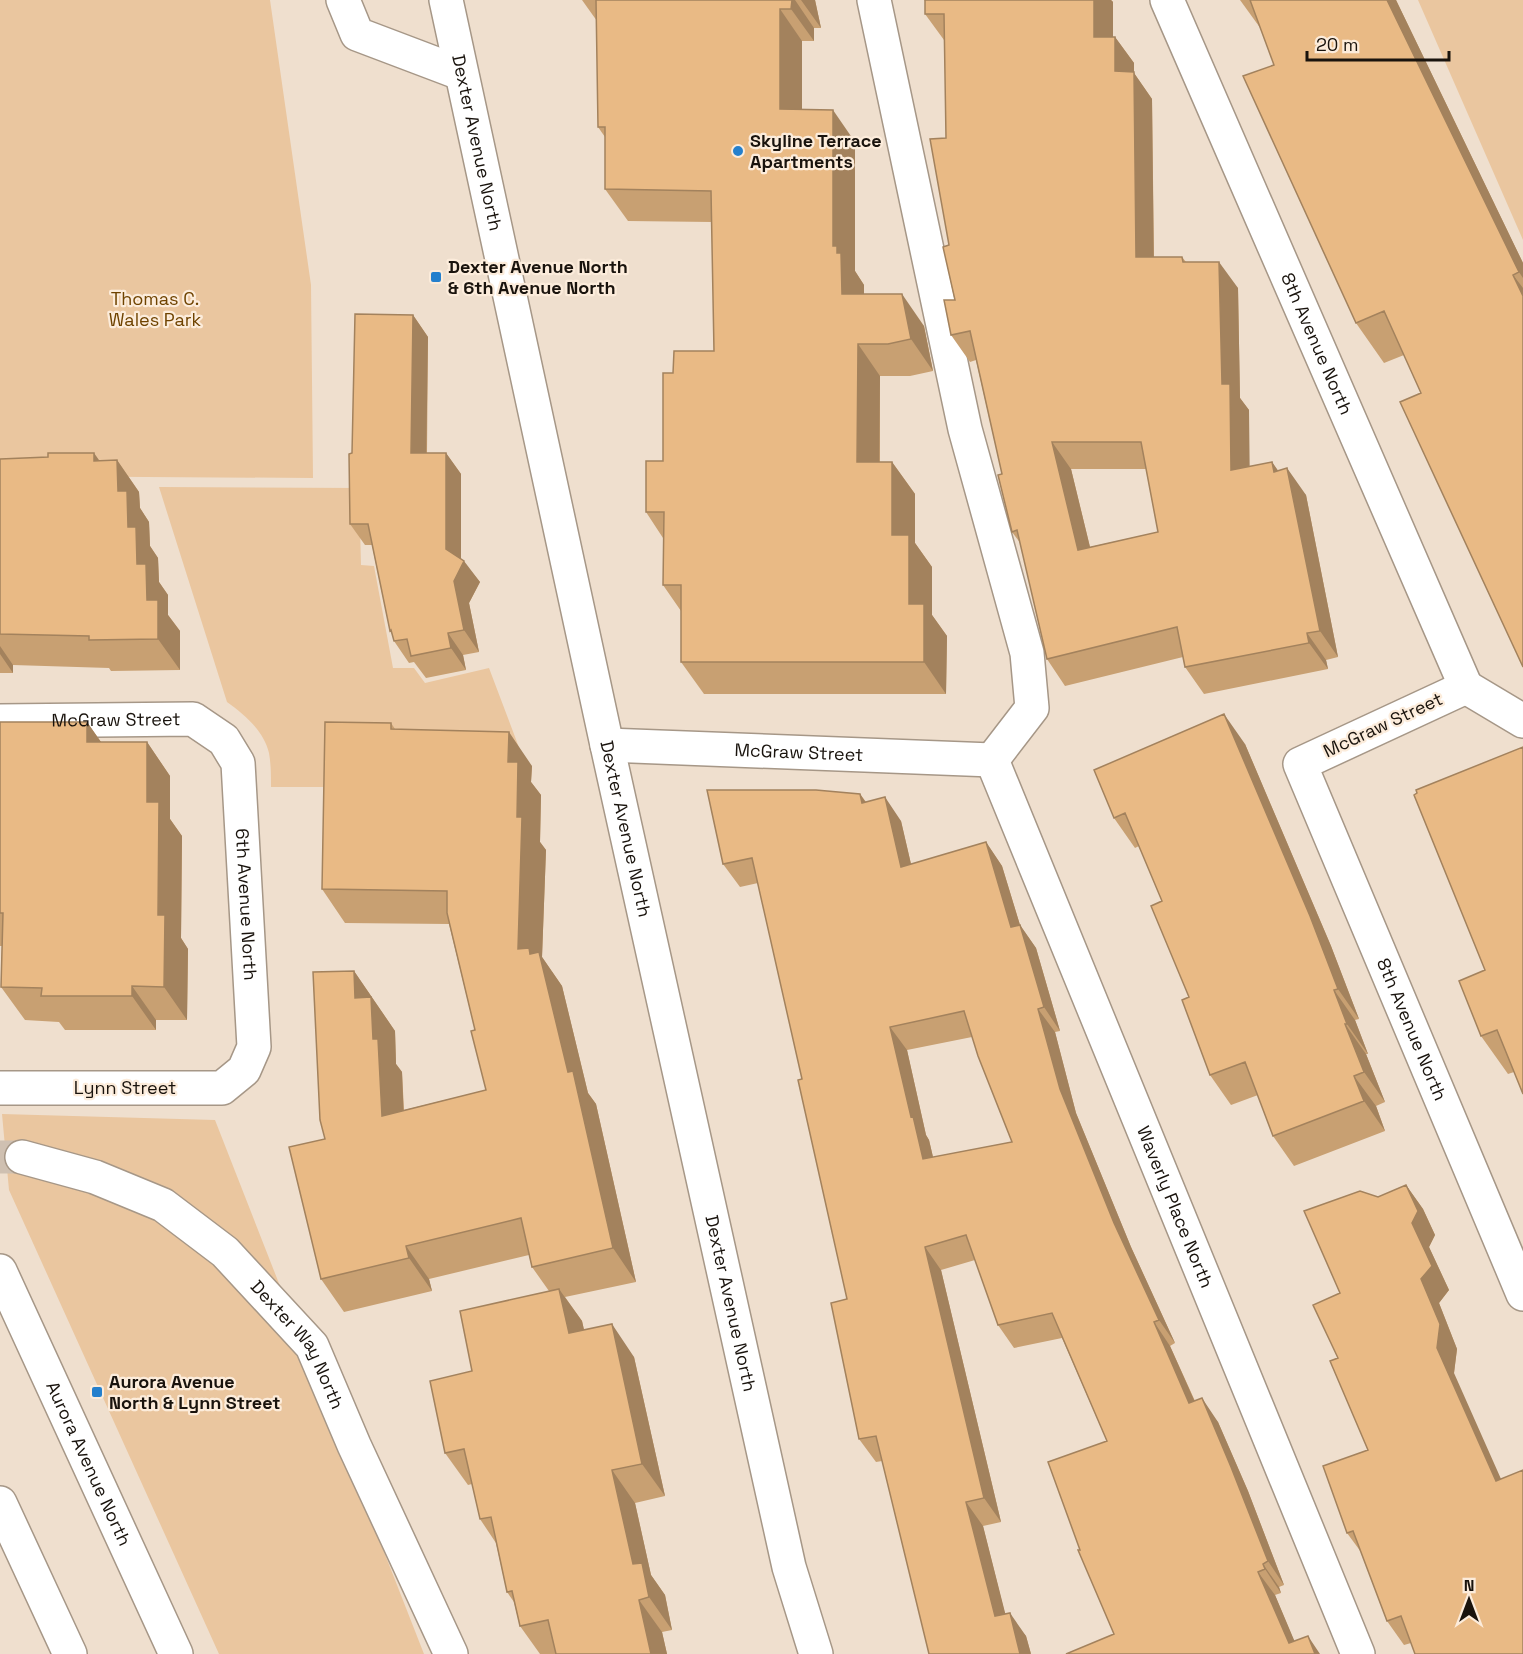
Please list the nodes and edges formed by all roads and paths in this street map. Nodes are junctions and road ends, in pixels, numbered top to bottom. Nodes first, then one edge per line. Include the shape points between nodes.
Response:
1 (344, 0) edge
2 (446, 0) edge
3 (874, 0) edge
4 (1167, 0) edge
5 (460, 73) junction
6 (1466, 687) junction
7 (0, 721) edge
8 (1523, 721) edge
9 (224, 740) joint
10 (607, 745) junction
11 (992, 760) junction
12 (1300, 764) joint
13 (244, 1070) joint
14 (0, 1088) edge
15 (22, 1157) tunnel mouth
16 (0, 1271) edge
17 (1523, 1294) edge
18 (0, 1503) edge
19 (70, 1654) edge
20 (176, 1654) edge
21 (451, 1654) edge
22 (816, 1654) edge
23 (1358, 1654) edge

1 - 5 main road via 357,34
2 - 5 main road, Dexter Avenue North
3 - 11 main road via 965,429 1027,653 1032,708
4 - 6 main road, 8th Avenue North
5 - 10 main road, Dexter Avenue North
6 - 8 main road
6 - 12 main road, McGraw Street
7 - 9 main road, McGraw Street via 193,719
9 - 13 main road, 6th Avenue North via 238,763 254,1047
10 - 11 main road, McGraw Street
10 - 22 main road, Dexter Avenue North via 787,1556
11 - 23 main road, Waverly Place North
12 - 17 main road, 8th Avenue North
13 - 14 main road, Lynn Street via 222,1088
15 - 21 main road, Dexter Way North via 96,1177 163,1205 225,1252 312,1346
16 - 20 main road, Aurora Avenue North
18 - 19 main road

